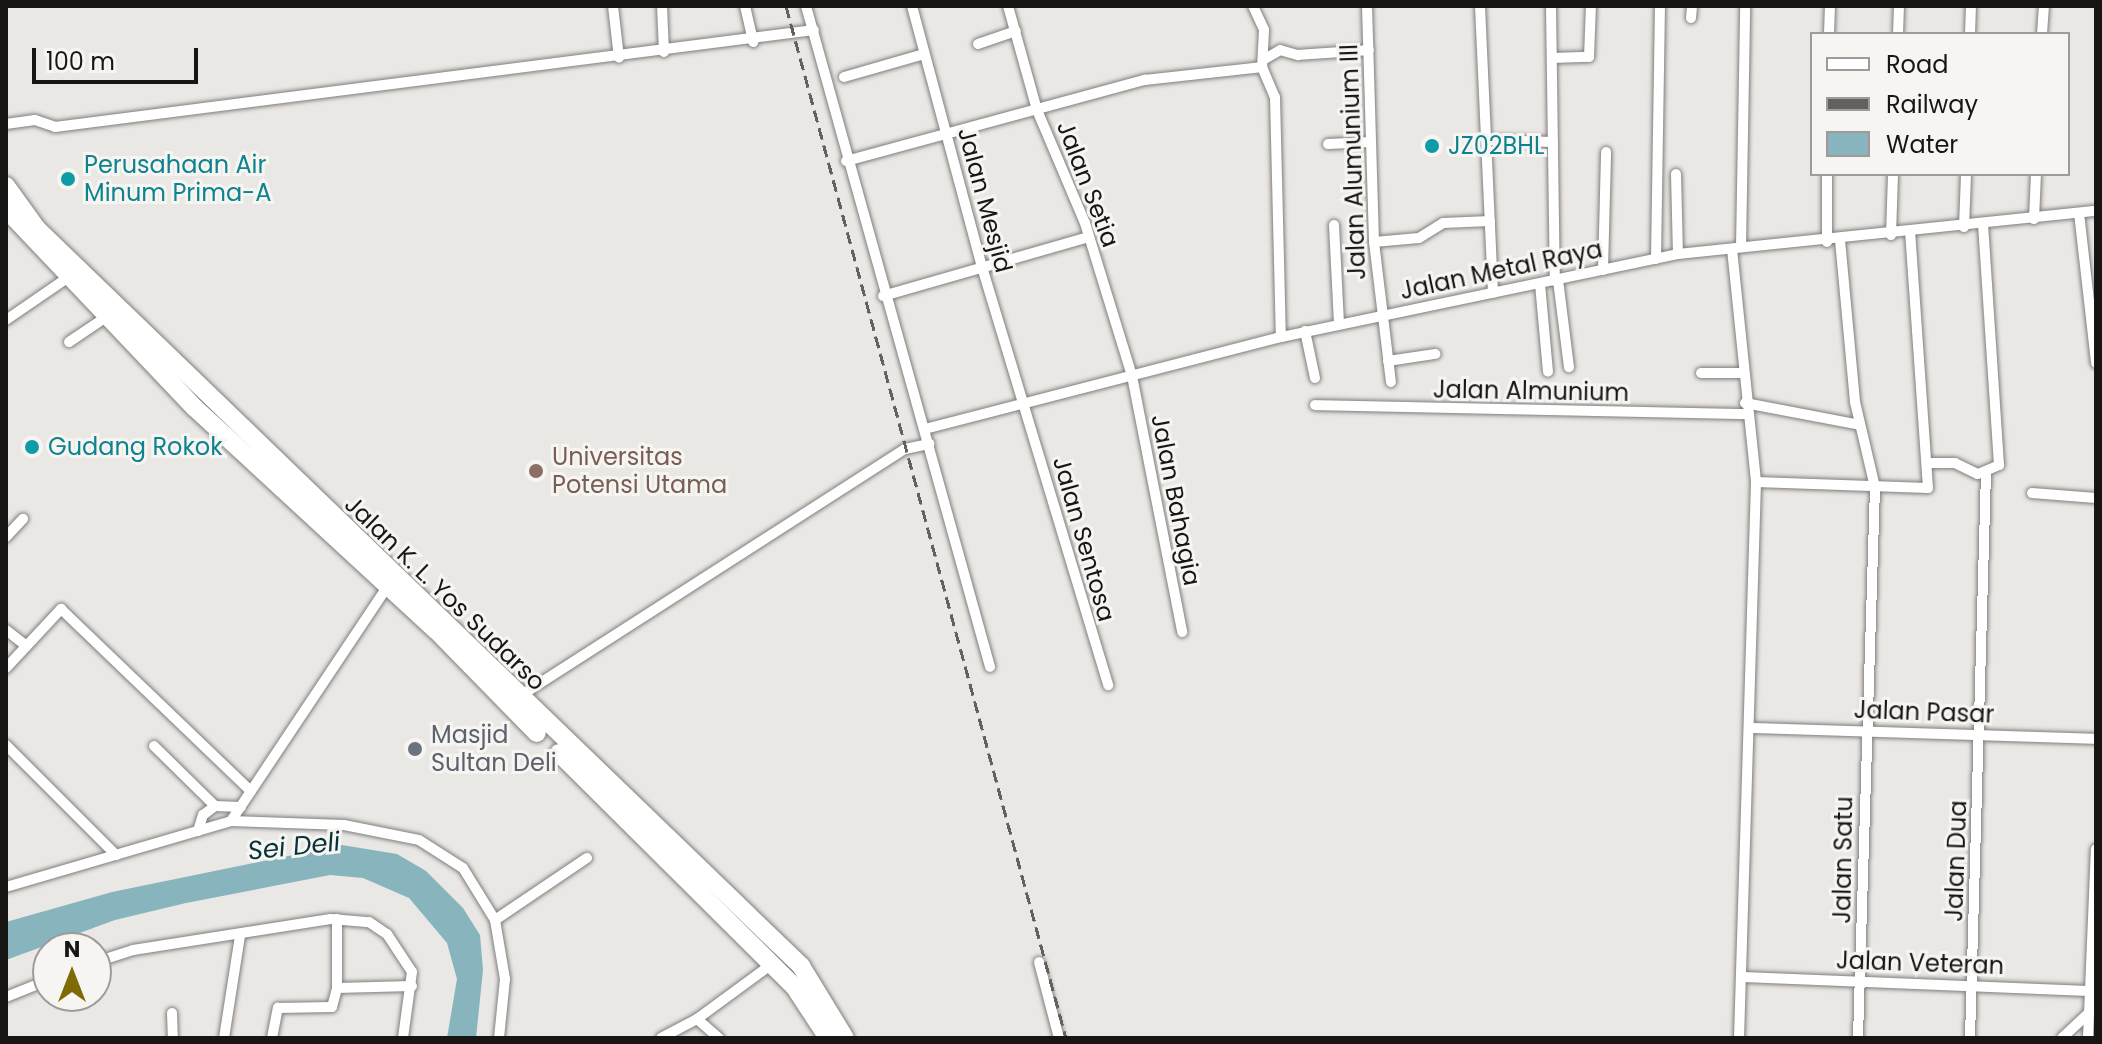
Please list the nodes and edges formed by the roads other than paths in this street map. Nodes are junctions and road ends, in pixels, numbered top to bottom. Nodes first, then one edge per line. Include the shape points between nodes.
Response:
1 (613, 6) edge
2 (662, 6) edge
3 (745, 6) edge
4 (806, 6) edge
5 (912, 6) edge
6 (1008, 6) edge
7 (1253, 6) edge
8 (1367, 6) edge
9 (1480, 6) edge
10 (1551, 6) edge
11 (1591, 6) edge
12 (1660, 6) edge
13 (1745, 6) edge
14 (1830, 6) edge
15 (1899, 6) edge
16 (1971, 6) edge
17 (2044, 6) edge
18 (814, 30) junction
19 (1016, 31) junction
20 (1829, 32) edge
21 (1898, 32) edge
22 (1970, 32) edge
23 (2042, 32) edge
24 (753, 42) junction
25 (978, 44) dead end
26 (1369, 50) junction
27 (664, 52) junction
28 (924, 54) junction
29 (619, 58) junction
30 (1552, 58) junction
31 (1263, 64) junction
32 (844, 77) dead end
33 (1037, 110) junction
34 (6, 124) edge
35 (947, 137) junction
36 (1488, 140) junction
37 (1370, 142) junction
38 (1553, 142) junction
39 (1328, 144) dead end
40 (1606, 152) dead end
41 (846, 161) junction
42 (1676, 174) dead end
43 (1827, 176) edge
44 (1893, 176) edge
45 (1966, 176) edge
46 (2036, 176) edge
47 (6, 186) edge
48 (6, 209) edge
49 (2096, 211) edge
50 (2079, 213) junction
51 (2034, 219) junction
52 (1490, 221) junction
53 (1334, 225) dead end
54 (1983, 225) junction
55 (1964, 227) junction
56 (1910, 233) junction
57 (1891, 235) junction
58 (1089, 237) junction
59 (1840, 240) junction
60 (1374, 242) junction
61 (1827, 242) junction
62 (1737, 248) junction
63 (1678, 254) junction
64 (1656, 259) junction
65 (982, 267) junction
66 (1603, 270) junction
67 (67, 278) junction
68 (1557, 281) junction
69 (1540, 284) junction
70 (1493, 293) junction
71 (883, 296) junction
72 (1379, 316) junction
73 (106, 317) junction
74 (6, 320) edge
75 (1339, 324) junction
76 (1305, 331) junction
77 (1281, 337) junction
78 (69, 342) dead end
79 (1435, 354) dead end
80 (1388, 361) junction
81 (2096, 363) edge
82 (1569, 367) dead end
83 (1548, 372) dead end
84 (1701, 373) dead end
85 (1742, 373) junction
86 (1132, 376) junction
87 (1315, 378) dead end
88 (1391, 382) dead end
89 (1024, 403) junction
90 (1315, 405) dead end
91 (1745, 409) junction
92 (1860, 425) junction
93 (925, 429) junction
94 (929, 444) junction
95 (1928, 463) junction
96 (1986, 474) junction
97 (1756, 482) junction
98 (1875, 487) junction
99 (2032, 493) dead end
100 (2096, 498) edge
101 (23, 519) dead end
102 (6, 537) edge
103 (387, 587) junction
104 (6, 630) edge
105 (1182, 632) dead end
106 (25, 645) junction
107 (990, 667) dead end
108 (6, 668) edge
109 (1108, 685) dead end
110 (513, 701) junction
111 (1751, 728) junction
112 (1865, 730) junction
113 (1981, 734) junction
114 (2096, 739) edge
115 (6, 745) edge
116 (154, 746) dead end
117 (251, 791) junction
118 (215, 806) junction
119 (241, 807) junction
120 (231, 821) junction
121 (198, 831) junction
122 (2096, 849) edge
123 (116, 855) junction
124 (587, 858) dead end
125 (6, 887) edge
126 (337, 919) junction
127 (495, 920) junction
128 (240, 936) junction
129 (112, 957) edge
130 (1039, 962) dead end
131 (772, 964) junction
132 (1742, 977) junction
133 (1860, 981) junction
134 (1972, 985) junction
135 (32, 986) edge
136 (412, 986) junction
137 (337, 988) junction
138 (2093, 990) edge
139 (6, 997) edge
140 (172, 1013) dead end
141 (2089, 1013) junction
142 (697, 1019) junction
143 (173, 1038) edge
144 (224, 1038) edge
145 (272, 1038) edge
146 (403, 1038) edge
147 (499, 1038) edge
148 (661, 1038) edge
149 (719, 1038) edge
150 (828, 1038) edge
151 (845, 1038) edge
152 (1059, 1038) edge
153 (1739, 1038) edge
154 (1858, 1038) edge
155 (1970, 1038) edge
156 (2062, 1038) edge
157 (2088, 1038) edge

1 - 29 street
2 - 27 street
3 - 24 street
4 - 18 street
5 - 28 street, Jalan Mesjid
6 - 19 street, Jalan Setia
7 - 31 street via 1264,30
8 - 26 street, Jalan Alumunium III
9 - 36 street
10 - 30 street
11 - 30 street via 1589,57
12 - 64 street
13 - 62 street
14 - 20 street
15 - 21 street
16 - 22 street
17 - 23 street
18 - 24 street
18 - 41 street
19 - 25 street
19 - 33 street, Jalan Setia
24 - 27 street
26 - 31 street via 1298,55 1280,50
26 - 37 street, Jalan Alumunium III
27 - 29 street
28 - 32 street
28 - 35 street, Jalan Mesjid
29 - 34 street via 55,127 35,120
30 - 38 street
31 - 33 street via 1145,80
31 - 77 street via 1275,97
33 - 35 street
33 - 58 street, Jalan Setia
35 - 41 street
35 - 65 street, Jalan Mesjid
36 - 38 street
36 - 52 street
37 - 39 street
37 - 60 street, Jalan Alumunium III
38 - 68 street
40 - 66 street
41 - 71 street
42 - 63 street
43 - 61 street
44 - 57 street
45 - 55 street
46 - 51 street
47 - 110 highway, Jalan K. L. Yos Sudarso via 37,229
48 - 67 highway, Jalan K. L. Yos Sudarso
49 - 50 street, Jalan Metal Raya
50 - 51 street, Jalan Metal Raya
50 - 81 street
51 - 54 street, Jalan Metal Raya
52 - 60 street via 1443,223 1419,238
52 - 70 street
53 - 75 street
54 - 55 street, Jalan Metal Raya
54 - 96 street, Jalan Dua via 1999,464
55 - 56 street, Jalan Metal Raya
56 - 57 street, Jalan Metal Raya
56 - 95 street
57 - 59 street, Jalan Metal Raya
58 - 65 street
58 - 86 street, Jalan Setia
59 - 61 street, Jalan Metal Raya
59 - 92 street, Jalan Satu
60 - 72 street, Jalan Alumunium III
61 - 62 street, Jalan Metal Raya
62 - 63 street, Jalan Metal Raya
62 - 85 street
63 - 64 street, Jalan Metal Raya
64 - 66 street, Jalan Metal Raya
65 - 71 street
65 - 89 street, Jalan Mesjid
66 - 68 street, Jalan Metal Raya
67 - 73 highway, Jalan K. L. Yos Sudarso
67 - 74 street
68 - 69 street, Jalan Metal Raya
68 - 82 street
69 - 70 street, Jalan Metal Raya
69 - 83 street
70 - 72 street, Jalan Metal Raya
71 - 93 street
72 - 75 street, Jalan Metal Raya
72 - 80 street, Jalan Alumunium III
73 - 78 street
73 - 103 highway, Jalan K. L. Yos Sudarso
75 - 76 street, Jalan Metal Raya
76 - 77 street, Jalan Metal Raya
76 - 87 street
77 - 86 street, Jalan Metal Raya
79 - 80 street
80 - 88 street, Jalan Alumunium III
84 - 85 street
85 - 91 street
86 - 89 street, Jalan Metal Raya
86 - 105 street, Jalan Bahagia
89 - 93 street, Jalan Metal Raya
89 - 109 street, Jalan Sentosa
90 - 91 street, Jalan Almunium
91 - 92 street, Jalan Almunium
91 - 97 street
92 - 98 street, Jalan Satu
93 - 94 street
94 - 107 street
94 - 110 street via 905,449
95 - 96 street via 1953,462 1970,474
95 - 98 street via 1928,488
96 - 113 street, Jalan Dua
97 - 98 street
97 - 111 street
98 - 112 street, Jalan Satu
99 - 100 street
101 - 102 street
103 - 110 highway, Jalan K. L. Yos Sudarso
103 - 117 street
104 - 106 street
106 - 108 street
106 - 117 street via 61,609
110 - 131 highway, Jalan K. L. Yos Sudarso
110 - 151 highway, Jalan K. L. Yos Sudarso via 801,966
111 - 112 street, Jalan Pasar
111 - 132 street
112 - 113 street, Jalan Pasar
112 - 133 street, Jalan Satu
113 - 114 street, Jalan Pasar
113 - 134 street, Jalan Dua
115 - 123 street
116 - 118 street
117 - 119 street
118 - 119 street
118 - 121 street via 203,815
119 - 120 street
120 - 121 street
120 - 127 street via 344,825 419,840 463,868
121 - 123 street
122 - 138 street
123 - 125 street
124 - 127 street
126 - 128 street
126 - 136 street via 369,922 387,934 412,972
126 - 137 street
127 - 147 street via 505,979
128 - 129 street
128 - 144 street
130 - 152 street
131 - 142 street
131 - 150 highway, Jalan K. L. Yos Sudarso via 794,986
132 - 133 street, Jalan Veteran
132 - 153 street
133 - 134 street, Jalan Veteran
133 - 154 street, Jalan Satu
134 - 138 street, Jalan Veteran
134 - 155 street, Jalan Dua
135 - 139 street
136 - 137 street
136 - 146 street
137 - 145 street via 332,1007 278,1008
138 - 141 street
140 - 143 street
141 - 156 street
141 - 157 street
142 - 148 street
142 - 149 street

